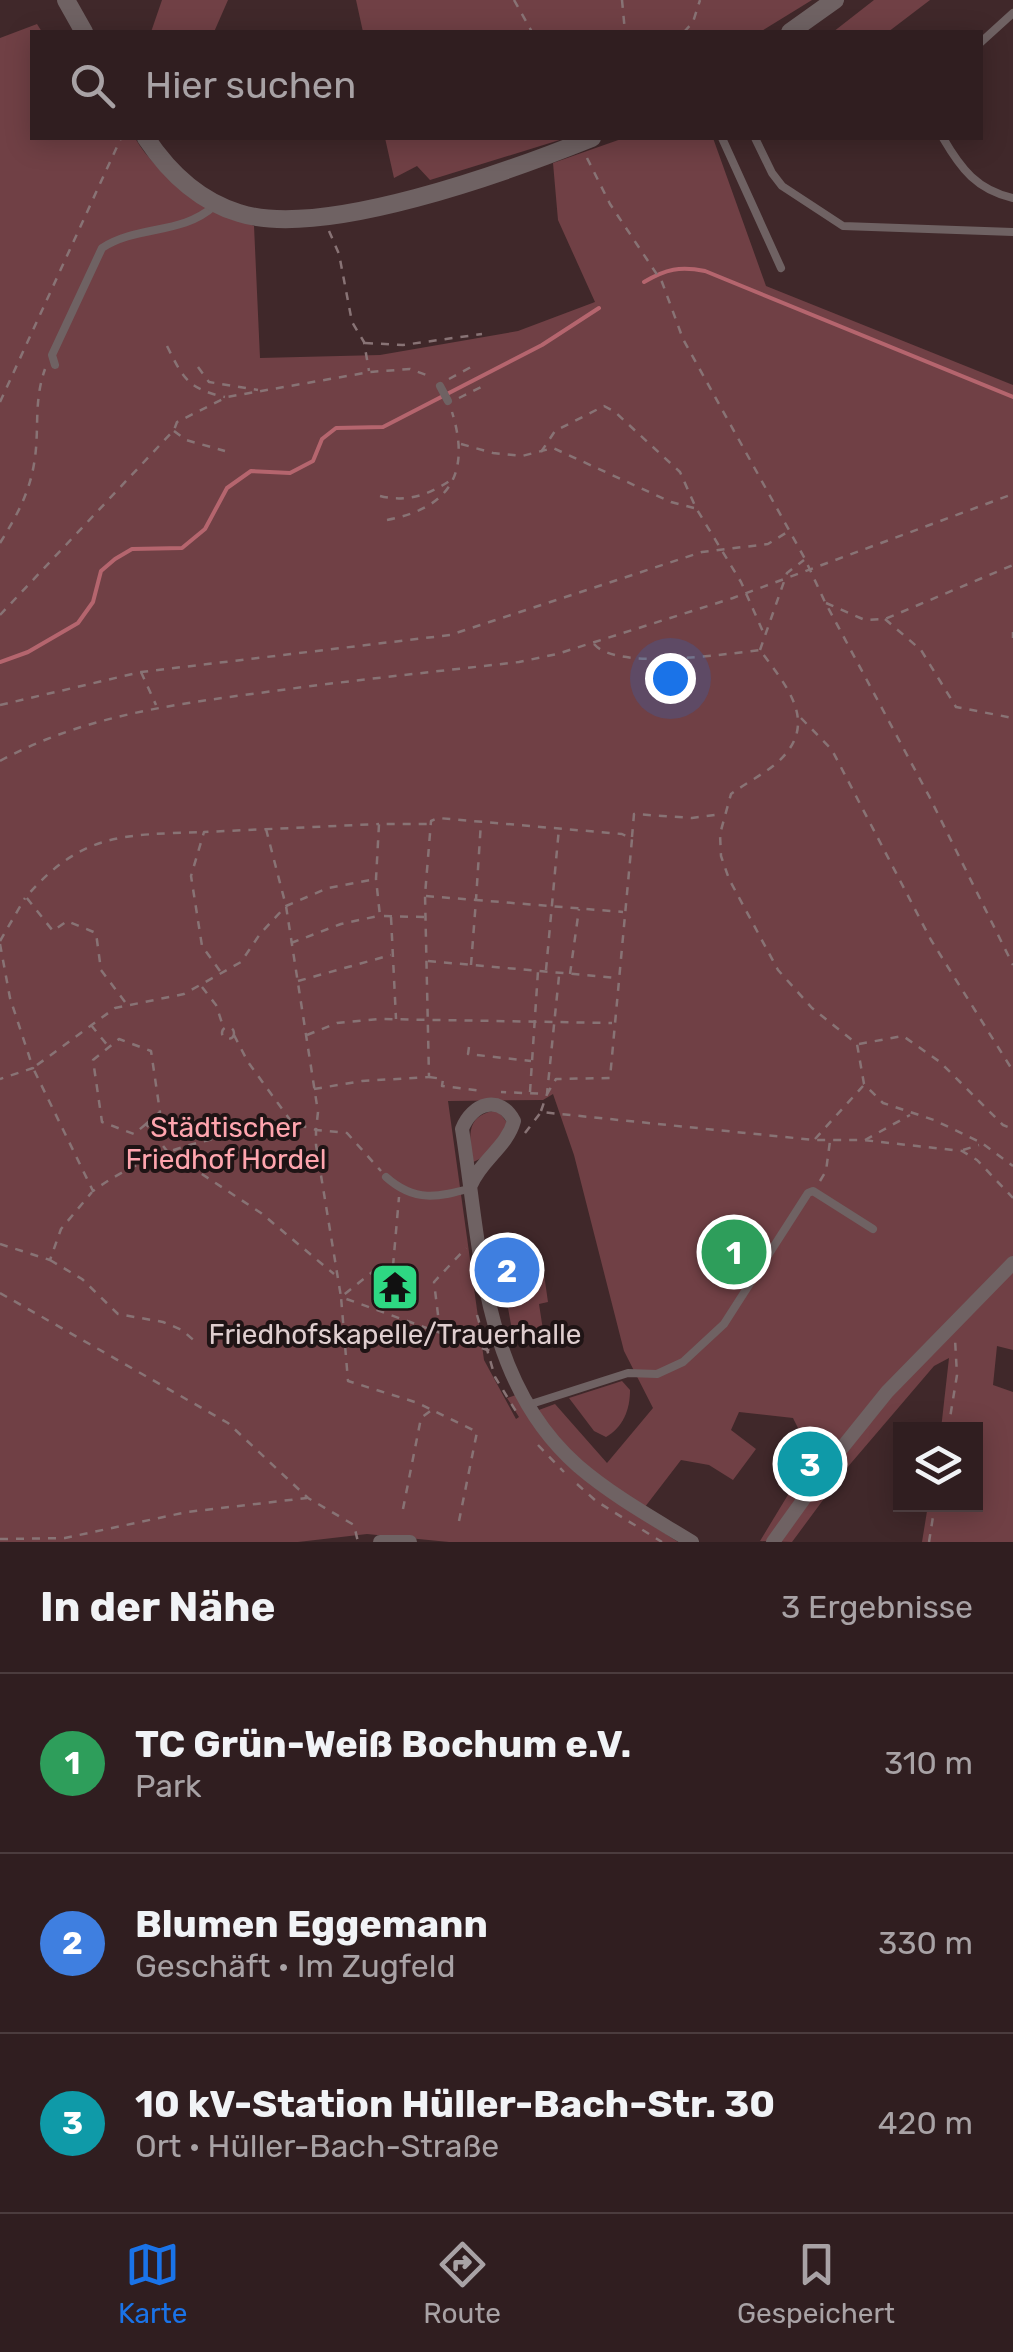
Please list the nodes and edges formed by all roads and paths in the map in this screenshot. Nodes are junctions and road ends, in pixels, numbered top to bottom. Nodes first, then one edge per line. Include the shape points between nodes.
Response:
1 (66, 0) edge
2 (514, 0) edge
3 (622, 0) edge
4 (700, 0) edge
5 (836, 0) edge
6 (1013, 13) edge
7 (83, 30) edge
8 (531, 30) edge
9 (625, 30) edge
10 (686, 30) edge
11 (793, 30) edge
12 (983, 40) edge
13 (120, 140) edge
14 (148, 140) edge
15 (586, 140) edge
16 (723, 140) edge
17 (756, 140) edge
18 (945, 140) edge
19 (586, 156) dead end
20 (1013, 198) edge
21 (216, 204) junction
22 (325, 218) junction
23 (1013, 232) edge
24 (781, 268) dead end
25 (482, 334) dead end
26 (364, 342) junction
27 (166, 346) dead end
28 (53, 360) joint
29 (198, 367) dead end
30 (471, 368) dead end
31 (370, 372) junction
32 (441, 384) junction
33 (481, 386) dead end
34 (264, 391) junction
35 (227, 397) junction
36 (450, 401) junction
37 (0, 402) edge
38 (174, 430) junction
39 (461, 444) junction
40 (225, 450) dead end
41 (541, 452) junction
42 (454, 478) junction
43 (1013, 494) edge
44 (380, 496) dead end
45 (696, 508) junction
46 (387, 520) dead end
47 (790, 531) junction
48 (0, 543) edge
49 (720, 549) junction
50 (806, 559) junction
51 (1013, 565) edge
52 (824, 602) junction
53 (0, 615) edge
54 (885, 619) junction
55 (1013, 632) edge
56 (764, 634) junction
57 (1013, 638) edge
58 (593, 643) junction
59 (760, 650) junction
60 (141, 672) junction
61 (0, 705) edge
62 (156, 706) junction
63 (800, 717) junction
64 (1013, 718) edge
65 (0, 761) edge
66 (725, 814) junction
67 (481, 822) junction
68 (379, 824) junction
69 (430, 824) junction
70 (559, 828) junction
71 (266, 829) junction
72 (204, 832) junction
73 (632, 838) junction
74 (376, 879) junction
75 (425, 896) junction
76 (26, 897) junction
77 (476, 900) junction
78 (286, 906) junction
79 (552, 906) junction
80 (578, 909) junction
81 (624, 912) junction
82 (380, 916) junction
83 (390, 916) junction
84 (425, 918) junction
85 (0, 942) edge
86 (291, 943) junction
87 (391, 955) junction
88 (427, 961) junction
89 (1013, 964) edge
90 (471, 965) junction
91 (538, 970) junction
92 (546, 971) junction
93 (220, 972) junction
94 (560, 974) junction
95 (570, 975) junction
96 (618, 978) junction
97 (296, 982) junction
98 (200, 986) junction
99 (126, 1003) junction
100 (428, 1018) junction
101 (396, 1019) junction
102 (536, 1022) junction
103 (556, 1022) junction
104 (91, 1024) junction
105 (614, 1024) junction
106 (224, 1028) junction
107 (234, 1035) junction
108 (306, 1036) junction
109 (857, 1044) junction
110 (108, 1047) junction
111 (468, 1048) dead end
112 (532, 1061) junction
113 (33, 1068) junction
114 (1013, 1072) edge
115 (429, 1076) junction
116 (0, 1079) edge
117 (864, 1084) junction
118 (314, 1090) junction
119 (530, 1094) junction
120 (546, 1094) junction
121 (541, 1112) junction
122 (912, 1113) junction
123 (146, 1124) junction
124 (294, 1124) junction
125 (1013, 1128) edge
126 (316, 1130) junction
127 (814, 1140) junction
128 (830, 1140) junction
129 (863, 1140) junction
130 (516, 1143) dead end
131 (982, 1143) junction
132 (167, 1150) junction
133 (962, 1151) junction
134 (1013, 1166) edge
135 (386, 1177) joint
136 (399, 1186) junction
137 (471, 1187) junction
138 (93, 1191) junction
139 (814, 1191) junction
140 (1013, 1198) edge
141 (872, 1230) dead end
142 (0, 1244) edge
143 (466, 1248) dead end
144 (50, 1260) junction
145 (1013, 1263) edge
146 (393, 1266) dead end
147 (376, 1268) dead end
148 (337, 1277) junction
149 (0, 1293) edge
150 (340, 1297) junction
151 (952, 1323) junction
152 (440, 1332) junction
153 (198, 1344) dead end
154 (503, 1356) junction
155 (527, 1405) junction
156 (433, 1409) junction
157 (949, 1422) edge
158 (308, 1498) junction
159 (403, 1510) dead end
160 (935, 1512) edge
161 (458, 1521) dead end
162 (0, 1539) edge
163 (358, 1542) edge
164 (380, 1542) edge
165 (410, 1542) edge
166 (692, 1542) edge
167 (773, 1542) edge
168 (929, 1542) edge

1 - 7 street
2 - 8 path
3 - 9 path
4 - 10 path
5 - 11 street
6 - 12 lane
13 - 37 path
14 - 21 street via 181,180
15 - 22 street via 464,182
16 - 24 lane
17 - 23 lane via 782,186 843,226
18 - 20 lane via 980,186
19 - 47 path via 662,282 683,338
21 - 22 street via 269,220
21 - 28 lane via 187,224 102,248
22 - 26 path via 352,322
25 - 26 path via 403,346
26 - 31 path
27 - 35 path via 190,385
28 - 48 path via 36,396 35,461 24,504
29 - 34 path via 209,382
30 - 32 path
31 - 32 path via 422,371
31 - 34 path
32 - 36 lane
33 - 36 path
34 - 35 path
35 - 38 path via 177,422
36 - 39 path
38 - 40 path
38 - 53 path
39 - 41 path via 522,456
39 - 42 path
41 - 45 path via 553,448
41 - 45 path via 555,431 604,406 680,472
42 - 44 path via 422,496
42 - 46 path via 442,499
43 - 58 path
45 - 49 path
47 - 49 path via 768,544
47 - 50 path
49 - 56 path
49 - 60 path via 450,635
50 - 52 path
50 - 56 path via 787,573
51 - 54 path
52 - 54 path via 865,620
52 - 89 path
54 - 64 path via 921,650 956,707
55 - 57 path
56 - 59 path
58 - 59 path via 632,660
58 - 62 path via 519,662
59 - 63 path
60 - 61 path
60 - 62 path
62 - 65 path via 90,722
63 - 66 path via 787,752 731,794
63 - 114 path via 832,750 931,940
66 - 73 path via 634,814
66 - 109 path via 721,856 729,880 778,970
67 - 69 path via 438,818
67 - 70 path
67 - 77 path
68 - 69 path
68 - 71 path
68 - 74 path
69 - 75 path
70 - 73 path
70 - 79 path
71 - 72 path
71 - 78 path
72 - 76 path via 140,834 95,844 51,870
72 - 93 path via 191,876 202,946
73 - 81 path
74 - 78 path
74 - 82 path
75 - 77 path
75 - 84 path
76 - 85 path
76 - 99 path via 53,931 67,921 96,933 102,970
77 - 79 path
77 - 90 path
78 - 86 path
78 - 93 path via 241,962
79 - 80 path
79 - 92 path
80 - 81 path
80 - 95 path
81 - 96 path
82 - 83 path
82 - 86 path
83 - 84 path
83 - 87 path
84 - 88 path
85 - 113 path
86 - 97 path
87 - 97 path
87 - 101 path
88 - 90 path
88 - 100 path
90 - 91 path
91 - 92 path
91 - 102 path
92 - 94 path
93 - 98 path
94 - 95 path
94 - 103 path
95 - 96 path
96 - 105 path
97 - 108 path
98 - 99 path via 175,997
98 - 106 path
99 - 104 path
100 - 101 path
100 - 102 path
100 - 115 path
101 - 108 path via 337,1024
102 - 103 path
102 - 112 path
103 - 105 path
103 - 120 path
104 - 110 path
104 - 113 path
105 - 120 path via 610,1078 556,1079
106 - 107 path via 231,1026
106 - 107 path via 225,1038
107 - 124 path
108 - 118 path
109 - 117 path
109 - 125 path via 903,1036
110 - 123 path via 119,1039 151,1051 160,1112
110 - 123 path via 93,1060 102,1122 134,1134
111 - 112 path via 468,1054
112 - 119 path
113 - 116 path
113 - 138 path
115 - 118 path
115 - 119 path via 443,1078 442,1086
117 - 122 path via 884,1103
117 - 127 path
118 - 126 path
119 - 120 path
120 - 121 path
121 - 127 path
121 - 130 path
122 - 129 path
122 - 131 path
123 - 132 path
124 - 126 path
124 - 132 path
126 - 135 path via 347,1133
126 - 148 path
127 - 128 path
128 - 129 path
128 - 139 path via 826,1171
129 - 133 path
131 - 133 path
131 - 134 path
132 - 138 path
132 - 148 path via 261,1213
133 - 140 path
135 - 136 lane
136 - 137 lane via 432,1198
136 - 146 path
137 - 137 street via 478,1169 510,1134 514,1121 498,1104 477,1106 462,1129
137 - 154 street via 490,1318
138 - 144 path via 61,1229
139 - 141 lane
139 - 155 lane via 724,1324 683,1362
142 - 144 path
143 - 152 path via 434,1282
144 - 153 path via 82,1279 118,1314 162,1322
145 - 151 street
147 - 150 path
148 - 150 path
149 - 158 path via 228,1422
150 - 152 path
150 - 156 path via 348,1381
151 - 157 path via 958,1356
151 - 167 street via 828,1464
152 - 154 path
154 - 155 street
155 - 166 street via 597,1482
156 - 159 path via 421,1418
156 - 161 path via 477,1432
158 - 162 path via 186,1512 65,1538
158 - 163 path via 354,1525
160 - 168 path
164 - 165 street

